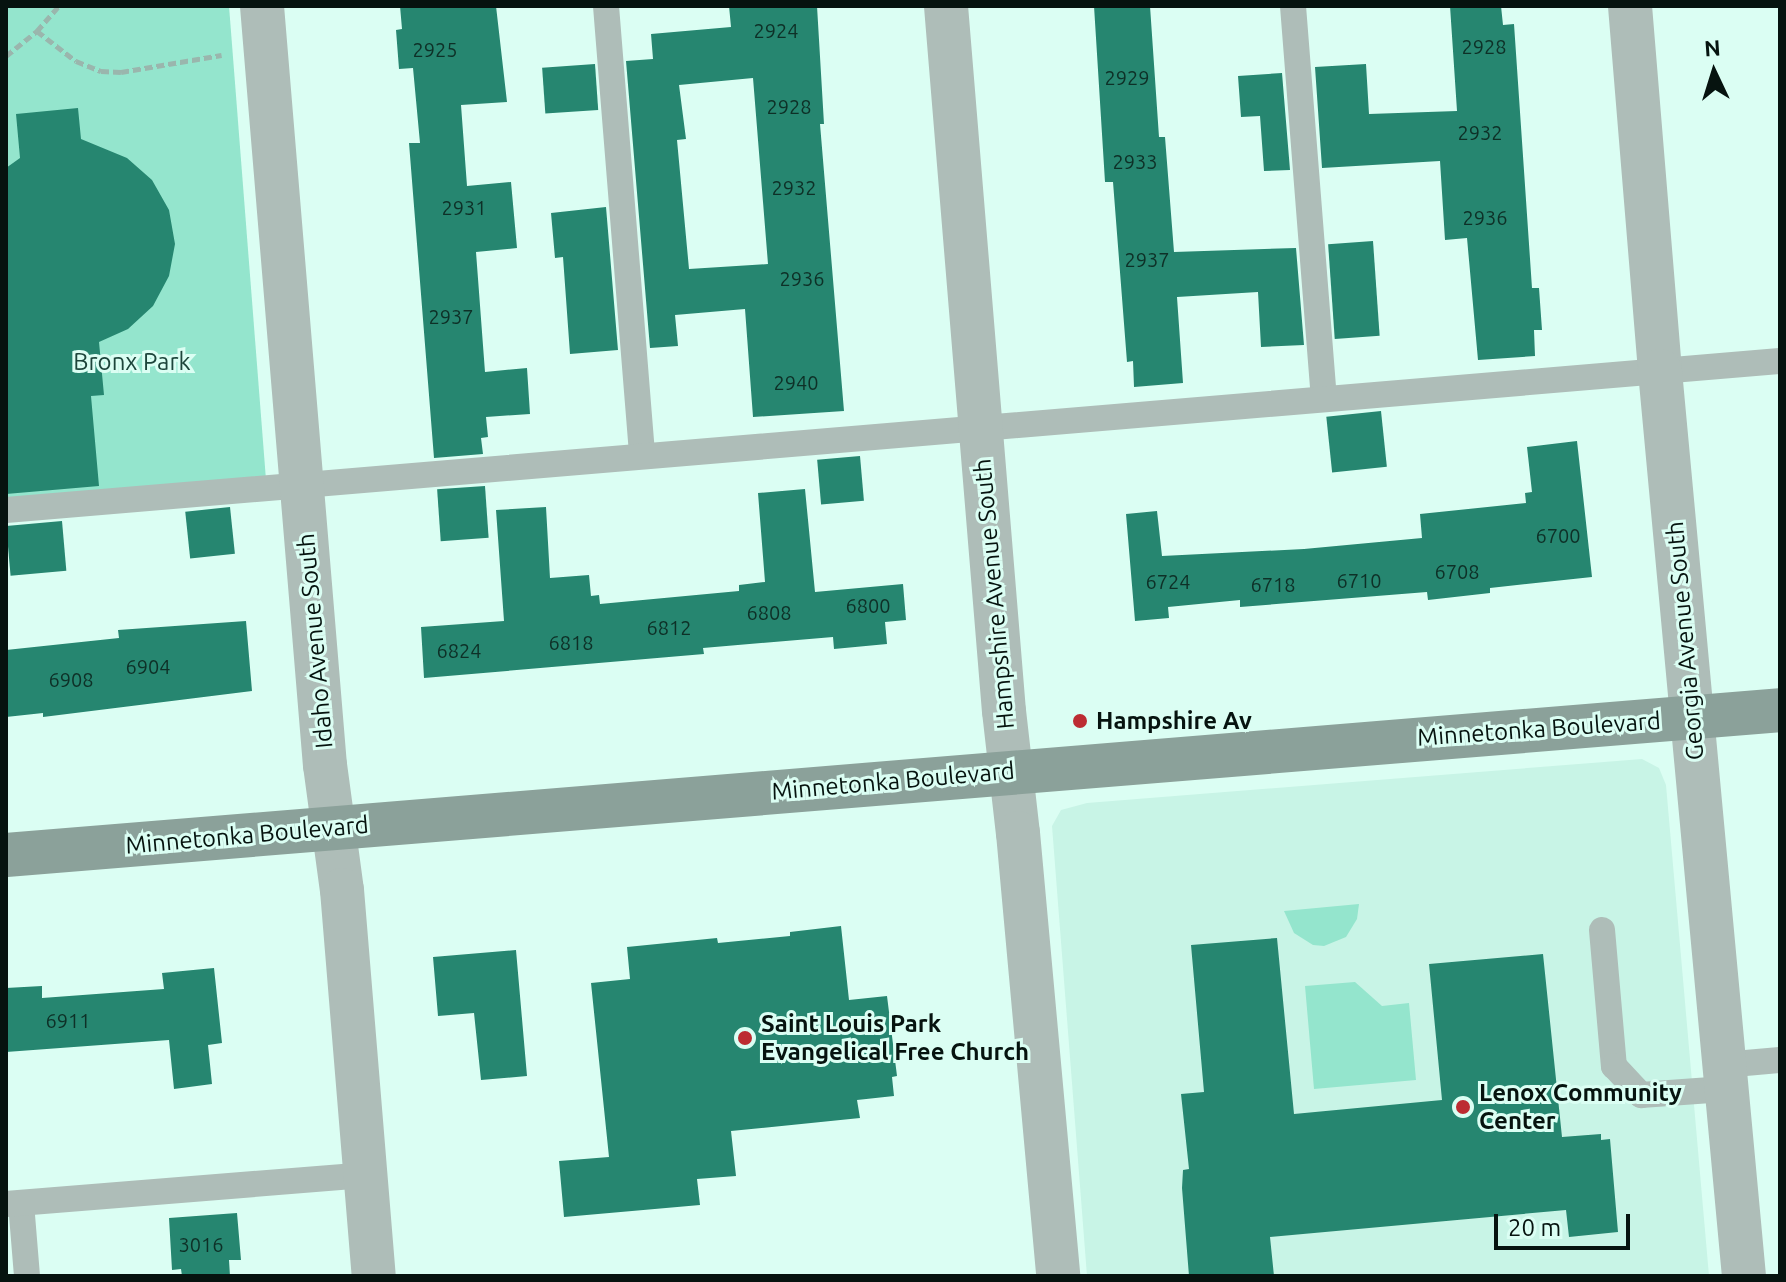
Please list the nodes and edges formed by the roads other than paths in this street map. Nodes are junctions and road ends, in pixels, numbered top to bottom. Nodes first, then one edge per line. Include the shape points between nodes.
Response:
1 (262, 6) edge
2 (606, 6) edge
3 (946, 6) edge
4 (1293, 6) edge
5 (1630, 6) edge
6 (1780, 361) edge
7 (1660, 371) junction
8 (1324, 397) junction
9 (979, 425) junction
10 (642, 454) junction
11 (302, 487) junction
12 (6, 510) edge
13 (1780, 710) edge
14 (1691, 717) junction
15 (1011, 772) junction
16 (334, 829) junction
17 (6, 855) edge
18 (1602, 930) dead end
19 (1780, 1060) edge
20 (1724, 1077) junction
21 (365, 1175) junction
22 (14, 1204) edge
23 (27, 1276) edge
24 (374, 1276) edge
25 (1058, 1276) edge
26 (1744, 1276) edge

1 - 11 street, Idaho Avenue South
2 - 10 lane
3 - 9 street, Hampshire Avenue South
4 - 8 lane
5 - 7 street, Georgia Avenue South
6 - 7 lane
7 - 8 lane
7 - 14 street, Georgia Avenue South
8 - 9 lane
9 - 10 lane
9 - 15 street, Hampshire Avenue South
10 - 11 lane
11 - 12 lane
11 - 16 street, Idaho Avenue South
13 - 14 main road, Minnetonka Boulevard
14 - 15 main road, Minnetonka Boulevard
14 - 20 street, Georgia Avenue South
15 - 16 main road, Minnetonka Boulevard
15 - 25 street, Hampshire Avenue South
16 - 17 main road, Minnetonka Boulevard
16 - 21 street, Idaho Avenue South
18 - 20 lane via 1614,1066 1641,1095
19 - 20 lane
20 - 26 street, Georgia Avenue South
21 - 22 lane
21 - 24 street, Idaho Avenue South
22 - 23 lane

